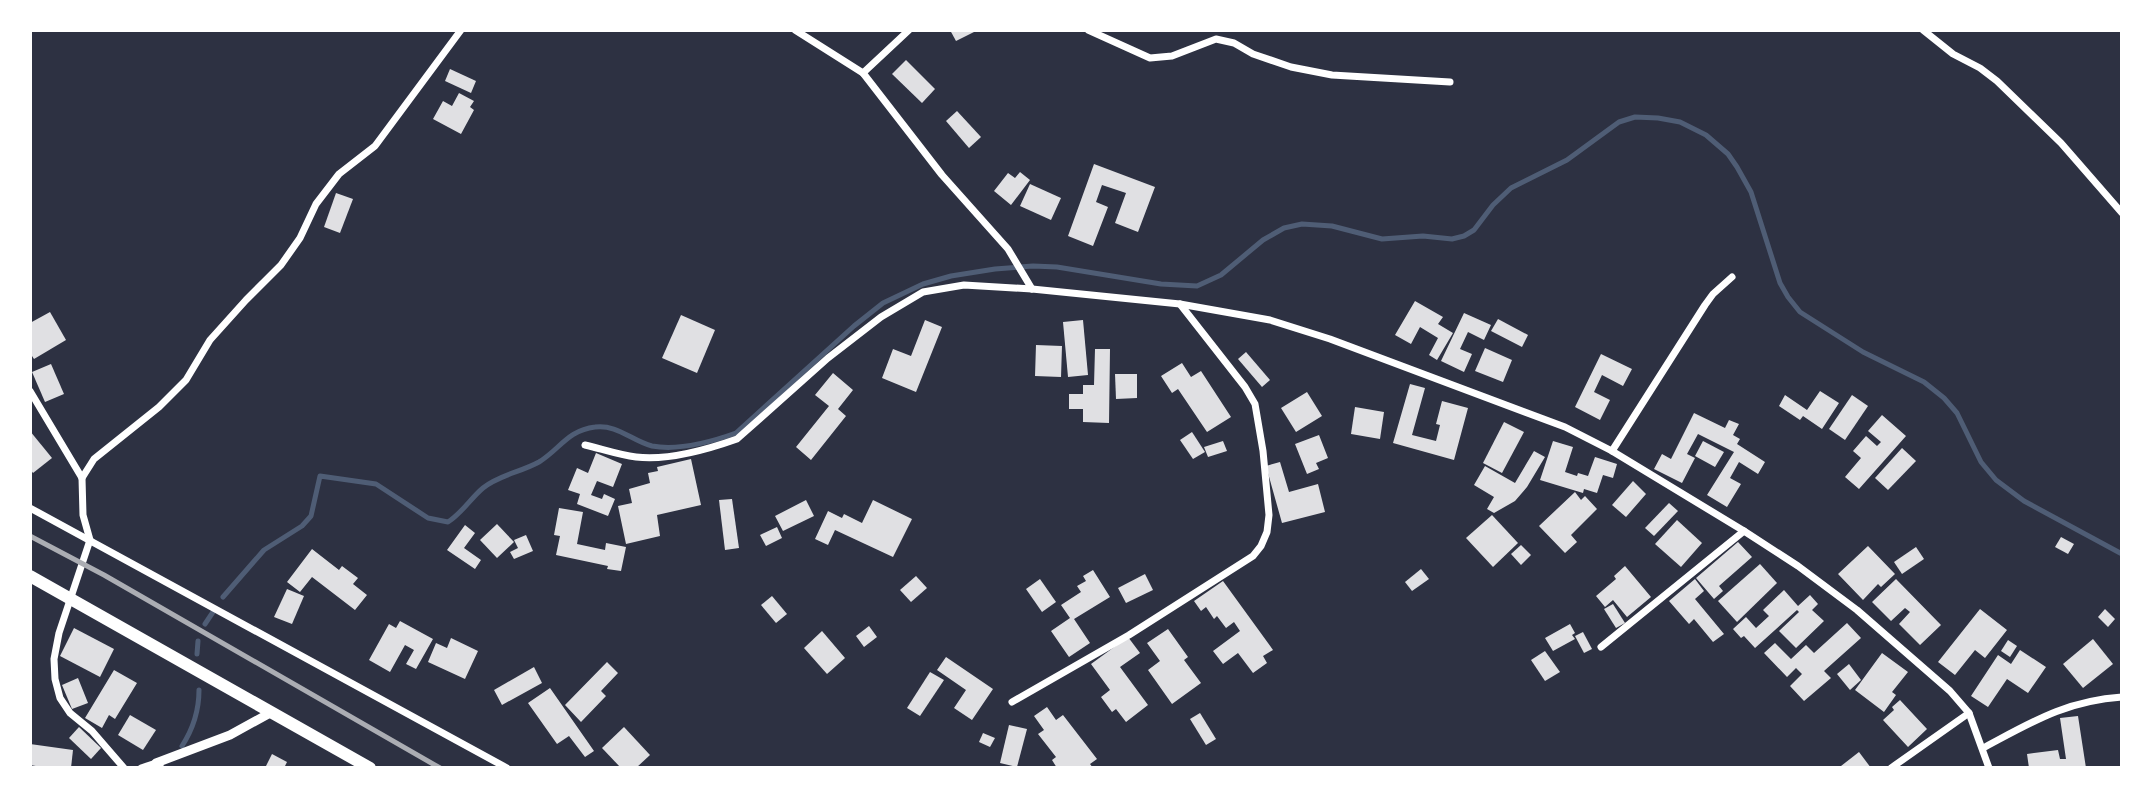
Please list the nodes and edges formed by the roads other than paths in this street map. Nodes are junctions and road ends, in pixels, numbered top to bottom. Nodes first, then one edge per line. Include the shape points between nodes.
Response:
1 (461, 30) edge
2 (795, 30) edge
3 (909, 30) edge
4 (1088, 30) edge
5 (1923, 30) edge
6 (863, 73) junction
7 (1450, 82) dead end
8 (2122, 213) edge
9 (1732, 277) dead end
10 (1032, 289) junction
11 (1180, 304) junction
12 (30, 391) edge
13 (585, 445) dead end
14 (1612, 451) junction
15 (82, 478) junction
16 (30, 508) edge
17 (1744, 531) junction
18 (90, 540) junction
19 (30, 576) edge
20 (71, 599) junction
21 (1601, 647) dead end
22 (2122, 697) edge
23 (1012, 702) dead end
24 (270, 713) junction
25 (1969, 713) junction
26 (1983, 748) junction
27 (158, 766) edge
28 (124, 768) edge
29 (141, 768) edge
30 (370, 768) edge
31 (507, 768) edge
32 (1891, 768) edge
33 (1989, 768) edge

1 - 15 street via 375,146 339,174 281,265 210,340 186,380 94,459
2 - 6 street
3 - 6 street
4 - 7 street via 1150,58 1172,56 1216,39 1291,67 1332,75
5 - 8 street via 1997,81
6 - 10 street via 1000,240
9 - 14 street via 1705,305
10 - 11 street
10 - 13 street via 964,285 923,292 828,358 737,439 718,446 670,457 636,457
11 - 14 street via 1270,320 1330,339 1534,414
11 - 23 street via 1255,404 1267,532 1253,556
12 - 15 street
14 - 17 street
15 - 18 street
16 - 18 street
17 - 21 street
17 - 25 street via 1857,610
18 - 20 street
18 - 31 street
19 - 20 main road
20 - 24 main road
20 - 28 street via 54,659 60,698
22 - 26 street via 2077,703
24 - 27 street
24 - 30 main road
25 - 26 street
25 - 32 street
26 - 33 street
27 - 29 street

